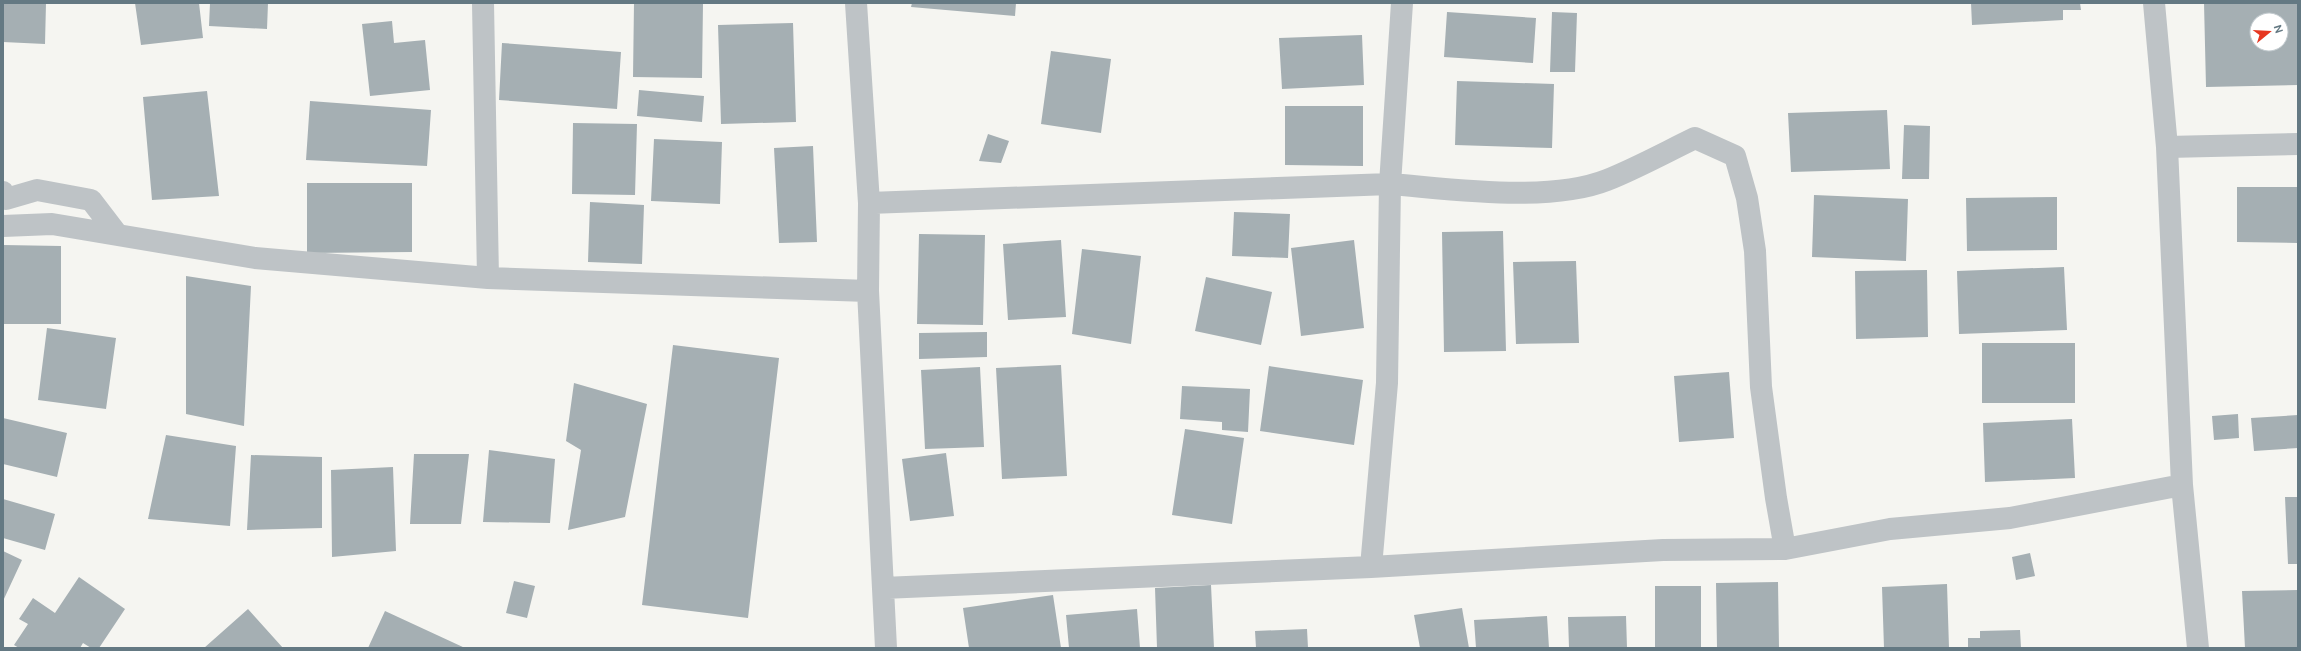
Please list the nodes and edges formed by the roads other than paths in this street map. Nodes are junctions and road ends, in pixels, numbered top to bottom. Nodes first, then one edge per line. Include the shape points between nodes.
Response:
1 (483, 3) edge
2 (856, 3) edge
3 (1402, 3) edge
4 (2154, 3) edge
5 (2298, 144) edge
6 (2167, 147) junction
7 (1390, 184) junction
8 (3, 192) edge
9 (869, 203) junction
10 (3, 226) edge
11 (117, 234) junction
12 (488, 278) junction
13 (868, 291) junction
14 (2182, 485) junction
15 (1785, 549) junction
16 (1371, 567) junction
17 (883, 588) junction
18 (886, 648) edge
19 (2198, 648) edge

1 - 12 street
2 - 9 street
3 - 7 street
4 - 6 street
5 - 6 street
6 - 14 street
7 - 9 street
7 - 15 street via 1552,193 1607,180 1695,138 1734,156 1747,198 1755,251 1761,387
7 - 16 street via 1387,383
8 - 11 street via 6,199 37,190 91,200
9 - 13 street
10 - 11 street via 52,224
11 - 12 street via 255,258
12 - 13 street
13 - 17 street
14 - 15 street via 2010,518 1890,529
14 - 19 street
15 - 16 street via 1663,550
16 - 17 street
17 - 18 street

